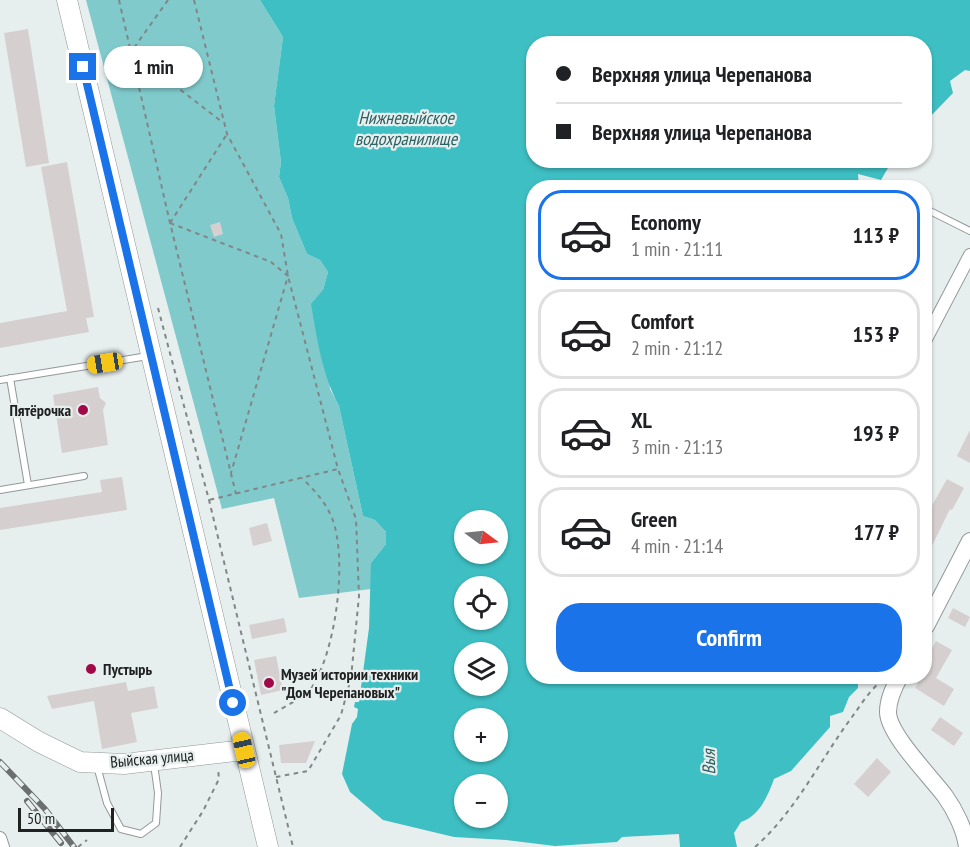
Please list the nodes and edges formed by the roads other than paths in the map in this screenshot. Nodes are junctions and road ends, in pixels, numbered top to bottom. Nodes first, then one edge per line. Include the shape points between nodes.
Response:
1 (67, 0) edge
2 (932, 212) edge
3 (970, 231) edge
4 (970, 255) edge
5 (932, 328) edge
6 (152, 355) junction
7 (10, 378) junction
8 (0, 380) edge
9 (84, 476) dead end
10 (28, 485) junction
11 (0, 490) edge
12 (970, 541) edge
13 (932, 614) edge
14 (896, 684) edge
15 (0, 718) edge
16 (244, 750) junction
17 (153, 760) junction
18 (96, 763) junction
19 (0, 838) edge
20 (3, 847) edge
21 (268, 847) edge
22 (967, 847) edge

1 - 6 main road
2 - 3 lane
4 - 5 street
6 - 7 lane
6 - 16 main road
7 - 8 lane
7 - 10 lane
9 - 10 lane
10 - 11 lane
12 - 13 street
14 - 22 street via 888,713 896,734 947,798
15 - 18 main road, Выйская улица via 80,762
16 - 17 main road, Выйская улица
16 - 21 main road
17 - 18 main road, Выйская улица
17 - 18 lane via 158,793 156,822 141,834 121,829 107,803
19 - 20 street

